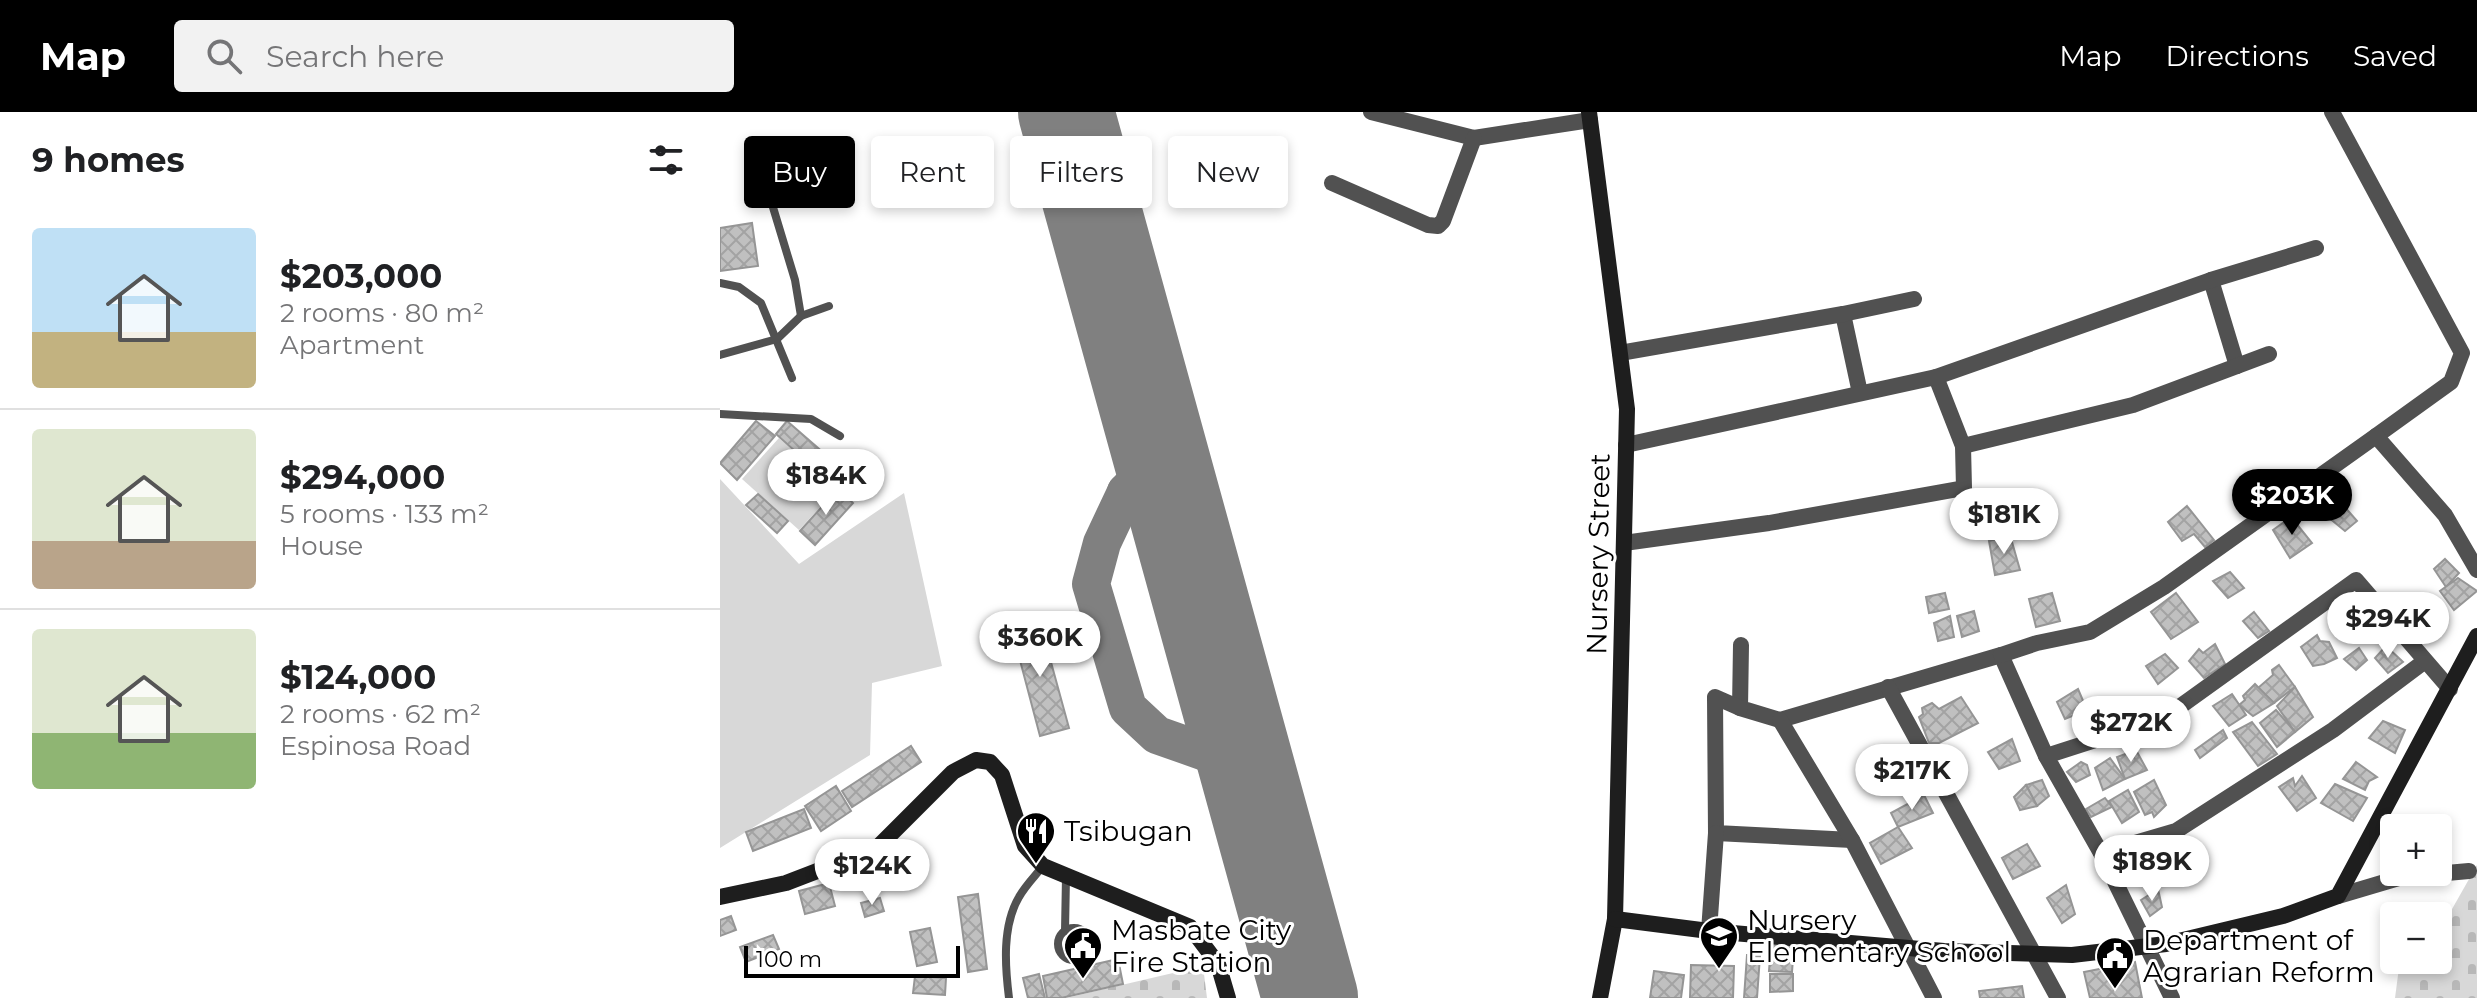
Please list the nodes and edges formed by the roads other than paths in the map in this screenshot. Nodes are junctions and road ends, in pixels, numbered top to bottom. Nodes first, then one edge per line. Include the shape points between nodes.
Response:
1 (1371, 112) edge
2 (2332, 112) edge
3 (1590, 116) edge
4 (1474, 138) junction
5 (1332, 183) dead end
6 (773, 208) edge
7 (2316, 248) dead end
8 (2211, 280) junction
9 (720, 283) edge
10 (1914, 299) dead end
11 (829, 306) dead end
12 (1843, 314) junction
13 (801, 316) junction
14 (777, 339) junction
15 (1620, 353) junction
16 (2269, 354) dead end
17 (720, 355) edge
18 (2237, 366) junction
19 (1936, 377) junction
20 (792, 378) dead end
21 (1860, 393) junction
22 (720, 414) edge
23 (840, 436) dead end
24 (2376, 436) junction
25 (1626, 445) junction
26 (1963, 446) junction
27 (1624, 543) junction
28 (2477, 570) edge
29 (2477, 636) edge
30 (1741, 645) dead end
31 (2001, 655) junction
32 (2425, 661) junction
33 (1888, 687) junction
34 (2450, 689) junction
35 (1740, 708) junction
36 (1780, 720) junction
37 (2046, 756) junction
38 (1716, 833) junction
39 (1852, 840) junction
40 (2101, 853) junction
41 (1043, 866) junction
42 (2469, 871) dead end
43 (1066, 877) junction
44 (2338, 896) junction
45 (720, 897) edge
46 (1615, 919) junction
47 (1065, 931) dead end
48 (1709, 931) junction
49 (2146, 947) junction
50 (1910, 948) junction
51 (2035, 954) junction
52 (1009, 998) edge
53 (1228, 998) edge
54 (1600, 998) edge
55 (1934, 998) edge
56 (2058, 998) edge
57 (2172, 998) edge

1 - 4 street
2 - 24 street via 2462,353 2451,382
3 - 4 street
3 - 15 street, Nursery Street
4 - 5 street via 1438,226
6 - 13 lane
7 - 8 street
8 - 18 street
8 - 19 street
9 - 14 lane via 739,287 761,303
10 - 12 street
11 - 13 lane
12 - 15 street
12 - 21 street
13 - 14 lane
14 - 17 lane
14 - 20 lane
15 - 25 street, Nursery Street
16 - 18 street
18 - 26 street via 2133,405
19 - 21 street
19 - 26 street
21 - 25 street
22 - 23 lane via 811,419
24 - 28 street via 2445,515
24 - 31 street via 2164,587 2090,632
25 - 27 street, Nursery Street
26 - 27 street via 1964,488
27 - 46 street, Nursery Street
29 - 34 street
30 - 35 street
31 - 33 street
31 - 37 street
32 - 34 street
32 - 37 street via 2356,580 2164,718
32 - 40 street via 2333,730 2176,831
33 - 36 street
33 - 51 street
34 - 44 street
35 - 36 street
35 - 38 street via 1715,697
36 - 39 street
37 - 40 street
38 - 39 street
38 - 48 street
39 - 50 street
40 - 49 street
41 - 43 street
41 - 45 street via 1025,846 1002,775 990,762 976,760 953,772 877,848 786,883
41 - 52 lane via 1018,898 1007,935
42 - 44 street via 2402,877
43 - 47 lane
43 - 53 street via 1190,927 1218,964
44 - 49 street via 2283,916
46 - 48 street
46 - 54 street, Nursery Street
48 - 50 street
49 - 51 street
49 - 57 street
50 - 51 street
50 - 55 street
51 - 56 street

